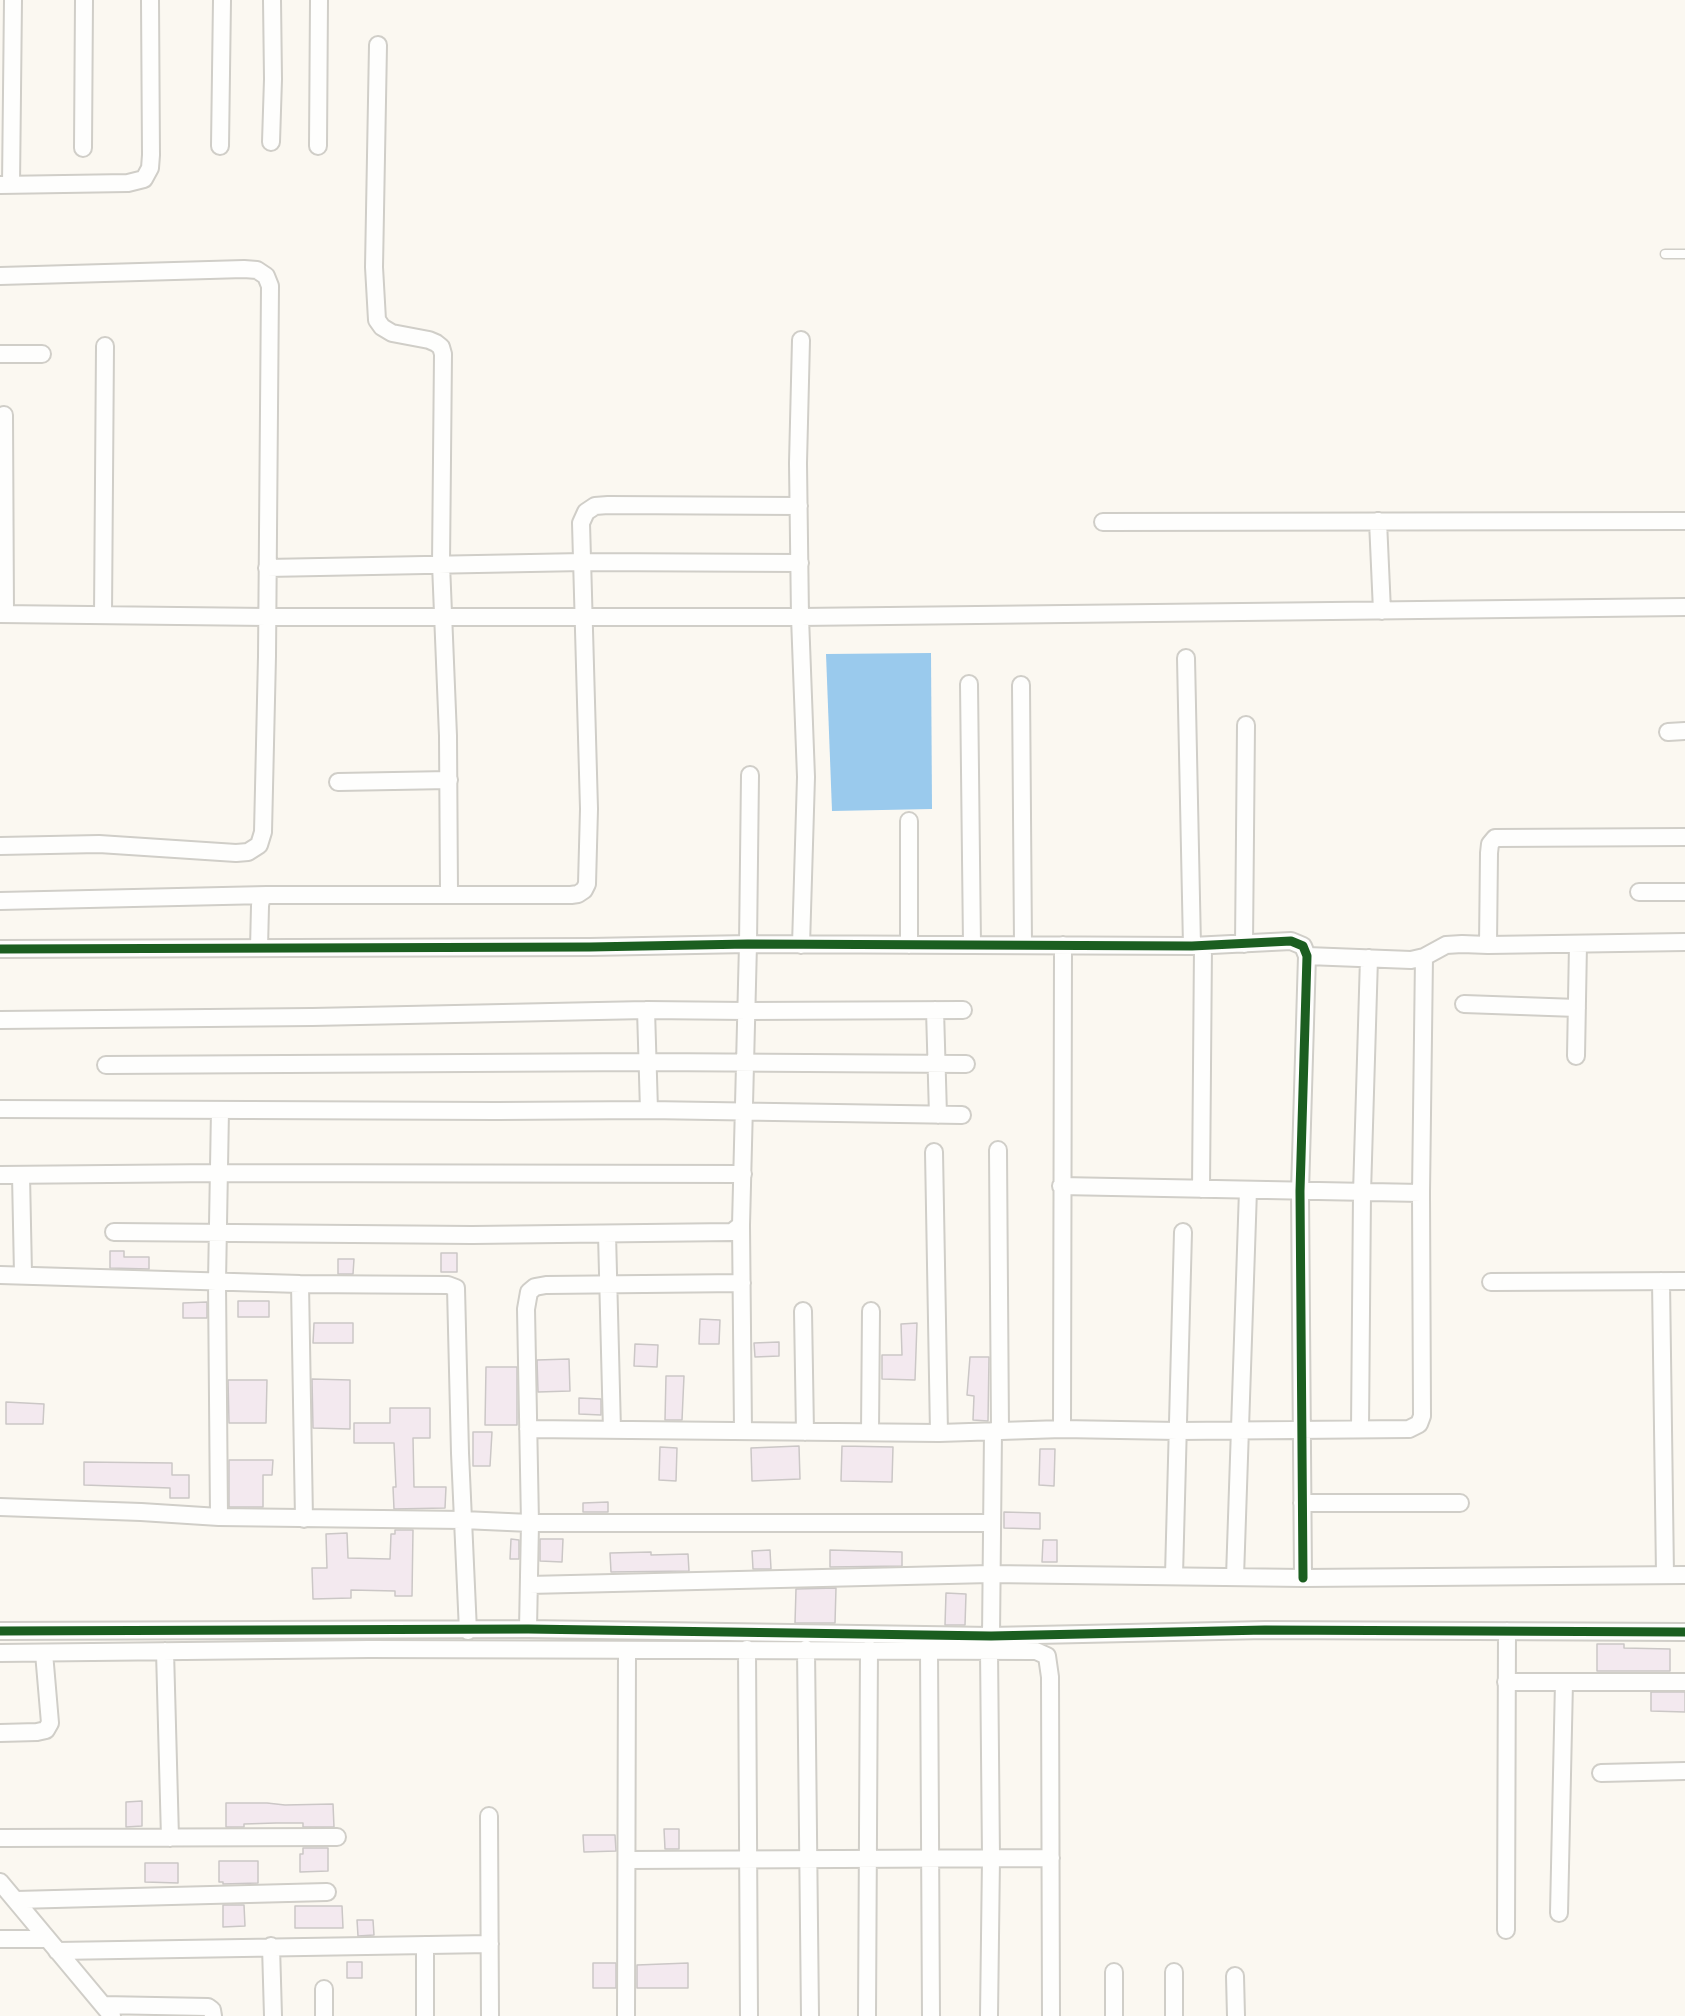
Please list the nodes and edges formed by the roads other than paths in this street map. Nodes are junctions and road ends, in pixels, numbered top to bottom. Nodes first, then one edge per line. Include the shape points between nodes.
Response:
1 (12, 0) edge
2 (84, 0) edge
3 (150, 0) edge
4 (222, 0) edge
5 (272, 0) edge
6 (319, 0) edge
7 (378, 45) dead end
8 (271, 142) dead end
9 (220, 146) dead end
10 (318, 146) dead end
11 (83, 148) dead end
12 (5, 185) edge
13 (1665, 254) dead end
14 (1685, 254) edge
15 (0, 276) edge
16 (801, 340) dead end
17 (105, 346) dead end
18 (0, 354) edge
19 (42, 354) dead end
20 (4, 415) dead end
21 (799, 506) junction
22 (2, 520) edge
23 (1378, 521) junction
24 (1685, 521) edge
25 (1103, 522) dead end
26 (583, 562) junction
27 (800, 563) junction
28 (441, 564) junction
29 (267, 568) junction
30 (1685, 607) edge
31 (1382, 610) junction
32 (3, 614) edge
33 (103, 615) junction
34 (267, 617) junction
35 (443, 617) junction
36 (585, 617) junction
37 (800, 617) junction
38 (1186, 658) dead end
39 (969, 684) dead end
40 (1021, 685) dead end
41 (1246, 725) dead end
42 (1685, 731) edge
43 (1668, 732) dead end
44 (750, 775) dead end
45 (449, 780) junction
46 (338, 782) dead end
47 (909, 821) dead end
48 (1685, 837) edge
49 (0, 846) edge
50 (1639, 892) dead end
51 (1685, 892) edge
52 (449, 893) junction
53 (267, 895) junction
54 (0, 901) edge
55 (1685, 942) edge
56 (748, 944) junction
57 (1244, 944) junction
58 (1578, 944) junction
59 (801, 945) junction
60 (909, 945) junction
61 (972, 945) junction
62 (1023, 945) junction
63 (1063, 945) junction
64 (1488, 945) junction
65 (1198, 946) junction
66 (260, 948) junction
67 (0, 949) edge
68 (1307, 956) junction
69 (1424, 957) junction
70 (1369, 958) junction
71 (1464, 1004) dead end
72 (1576, 1008) junction
73 (646, 1010) junction
74 (935, 1010) junction
75 (963, 1010) dead end
76 (747, 1011) junction
77 (0, 1020) edge
78 (1576, 1056) dead end
79 (648, 1062) junction
80 (745, 1062) junction
81 (936, 1063) junction
82 (966, 1064) dead end
83 (106, 1065) dead end
84 (0, 1108) edge
85 (220, 1110) junction
86 (649, 1110) junction
87 (744, 1112) junction
88 (938, 1115) junction
89 (962, 1115) dead end
90 (998, 1150) dead end
91 (934, 1152) dead end
92 (218, 1173) junction
93 (743, 1174) junction
94 (0, 1175) edge
95 (21, 1175) junction
96 (1062, 1186) junction
97 (1201, 1188) junction
98 (1248, 1190) junction
99 (1300, 1191) junction
100 (1362, 1193) junction
101 (1421, 1193) junction
102 (741, 1225) junction
103 (114, 1232) dead end
104 (1183, 1232) dead end
105 (217, 1233) junction
106 (607, 1234) junction
107 (23, 1274) junction
108 (0, 1275) edge
109 (1661, 1281) junction
110 (1685, 1281) edge
111 (217, 1282) junction
112 (1491, 1282) dead end
113 (742, 1283) junction
114 (300, 1284) junction
115 (608, 1286) junction
116 (803, 1311) dead end
117 (871, 1311) dead end
118 (528, 1429) junction
119 (1062, 1429) junction
120 (1359, 1429) junction
121 (612, 1430) junction
122 (1241, 1430) junction
123 (1301, 1430) junction
124 (743, 1431) junction
125 (996, 1431) junction
126 (1178, 1431) junction
127 (805, 1432) junction
128 (870, 1432) junction
129 (939, 1433) junction
130 (1302, 1503) junction
131 (1460, 1503) dead end
132 (0, 1508) edge
133 (219, 1517) junction
134 (304, 1519) junction
135 (463, 1520) junction
136 (531, 1523) junction
137 (991, 1523) junction
138 (990, 1574) junction
139 (1174, 1575) junction
140 (1665, 1575) junction
141 (1685, 1575) edge
142 (1235, 1577) junction
143 (1303, 1578) junction
144 (529, 1586) junction
145 (528, 1629) junction
146 (0, 1631) edge
147 (468, 1631) junction
148 (1507, 1631) junction
149 (1685, 1632) edge
150 (990, 1643) junction
151 (747, 1649) junction
152 (806, 1649) junction
153 (869, 1649) junction
154 (627, 1650) junction
155 (929, 1650) junction
156 (165, 1652) junction
157 (0, 1653) edge
158 (44, 1653) junction
159 (1506, 1682) junction
160 (1563, 1682) junction
161 (1685, 1682) edge
162 (0, 1733) edge
163 (1685, 1771) edge
164 (1601, 1773) dead end
165 (489, 1816) dead end
166 (337, 1837) dead end
167 (0, 1838) edge
168 (170, 1838) junction
169 (930, 1858) junction
170 (991, 1858) junction
171 (1051, 1858) junction
172 (809, 1859) junction
173 (868, 1859) junction
174 (627, 1860) junction
175 (747, 1860) junction
176 (0, 1882) edge
177 (327, 1892) dead end
178 (16, 1900) junction
179 (1559, 1913) dead end
180 (1506, 1930) dead end
181 (0, 1939) edge
182 (490, 1944) junction
183 (52, 1945) junction
184 (425, 1945) junction
185 (271, 1946) junction
186 (1174, 1971) dead end
187 (1114, 1972) dead end
188 (1235, 1976) dead end
189 (324, 1989) dead end
190 (108, 2011) edge
191 (213, 2016) edge
192 (273, 2016) edge
193 (324, 2016) edge
194 (424, 2016) edge
195 (490, 2016) edge
196 (626, 2016) edge
197 (749, 2016) edge
198 (810, 2016) edge
199 (867, 2016) edge
200 (931, 2016) edge
201 (989, 2016) edge
202 (1051, 2016) edge
203 (1114, 2016) edge
204 (1174, 2016) edge
205 (1236, 2016) edge

1 - 12 street
2 - 11 street
3 - 12 street via 151,155 144,178 128,183
4 - 9 street
5 - 8 street
6 - 10 street
7 - 28 street via 376,311 382,327 392,333 429,340 443,354
13 - 14 lane
15 - 29 street via 244,269 266,276 270,286
16 - 21 street
17 - 33 street
18 - 19 street
20 - 22 street
21 - 26 street via 595,506 586,512 581,523
21 - 27 street
22 - 32 street
23 - 24 street
23 - 25 street
23 - 31 street
26 - 27 street
26 - 28 street
26 - 36 street
27 - 37 street
28 - 29 street
28 - 35 street
29 - 34 street
30 - 31 street
31 - 37 street
32 - 33 street
33 - 34 street
34 - 35 street
34 - 49 street via 263,832 259,846 236,853 99,844
35 - 36 street
35 - 45 street
36 - 37 street
36 - 52 street via 587,884 584,890 571,895
37 - 59 street via 806,777
38 - 65 street
39 - 61 street
40 - 62 street
41 - 57 street
42 - 43 street
44 - 56 street
45 - 46 street
45 - 52 street
47 - 60 street
48 - 64 street via 1495,838 1489,853
50 - 51 street
52 - 53 street
53 - 54 street
53 - 66 street via 260,906
55 - 58 street
56 - 59 street
56 - 66 street
56 - 76 street
57 - 65 street
57 - 68 street via 1292,941 1303,946
58 - 64 street
58 - 72 street
59 - 60 street
60 - 61 street
61 - 62 street
62 - 63 street
63 - 65 street
63 - 96 street
64 - 69 street via 1446,945
65 - 97 street
66 - 67 street
68 - 70 street
68 - 99 street
69 - 70 street
69 - 101 street
70 - 100 street
71 - 72 street
72 - 78 street
73 - 76 street
73 - 77 street
73 - 79 street
74 - 75 street
74 - 76 street
74 - 81 street
76 - 80 street
79 - 80 street
79 - 83 street
79 - 86 street
80 - 81 street
80 - 87 street
81 - 82 street
81 - 88 street
84 - 85 street
85 - 86 street
85 - 92 street
86 - 87 street
87 - 88 street
87 - 93 street
88 - 89 street
90 - 125 street
91 - 129 street
92 - 93 street
92 - 95 street
92 - 105 street
93 - 102 street
94 - 95 street
95 - 107 street
96 - 97 street
96 - 119 street
97 - 98 street
98 - 99 street
98 - 122 street
99 - 100 street
99 - 123 street
100 - 101 street
100 - 120 street
101 - 120 street via 1422,1416 1419,1424 1409,1429
102 - 106 street via 732,1232 719,1233
102 - 113 street
103 - 105 street
104 - 126 street
105 - 106 street
105 - 111 street
106 - 115 street
107 - 108 street
107 - 111 street
109 - 110 street
109 - 112 street
109 - 140 street
111 - 114 street
111 - 133 street
113 - 115 street
113 - 124 street
114 - 134 street
114 - 135 street via 456,1288
115 - 118 street via 546,1285 529,1292
115 - 121 street
116 - 127 street
117 - 128 street
118 - 121 street
118 - 136 street
119 - 125 street
119 - 126 street
120 - 123 street
121 - 124 street
122 - 123 street
122 - 126 street
122 - 142 street
123 - 130 street
124 - 127 street
125 - 129 street
125 - 137 street
126 - 139 street
127 - 128 street
128 - 129 street
130 - 131 street
130 - 143 street
132 - 133 street
133 - 134 street
134 - 135 street
135 - 136 street
135 - 147 street
136 - 137 street
136 - 144 street
137 - 138 street
138 - 139 street
138 - 144 street
138 - 150 street
139 - 142 street
140 - 141 street
140 - 143 street
142 - 143 street
144 - 145 street
145 - 147 street
145 - 150 street
146 - 147 street
148 - 149 street
148 - 150 street via 1242,1631
148 - 159 street
150 - 155 street
150 - 170 street
150 - 171 street via 1047,1656
151 - 152 street
151 - 154 street
151 - 175 street
152 - 153 street
152 - 172 street
153 - 155 street
153 - 173 street
154 - 156 street via 369,1648
154 - 174 street
155 - 169 street
156 - 158 street
156 - 168 street
157 - 158 street
158 - 162 street via 51,1723 46,1730 37,1732
159 - 160 street
159 - 180 street
160 - 161 street
160 - 179 street
163 - 164 street
165 - 182 street
166 - 168 street
167 - 168 street
169 - 170 street
169 - 173 street
169 - 200 street
170 - 171 street
170 - 201 street
171 - 202 street
172 - 173 street
172 - 175 street
172 - 198 street
173 - 199 street
174 - 175 street
174 - 196 street
175 - 197 street
176 - 178 street
177 - 178 street
178 - 183 street
181 - 183 street
182 - 184 street
182 - 195 street
183 - 185 street
183 - 190 street
184 - 185 street
184 - 194 street
185 - 192 street
186 - 204 street
187 - 203 street
188 - 205 street
189 - 193 street
190 - 191 street via 208,2007

